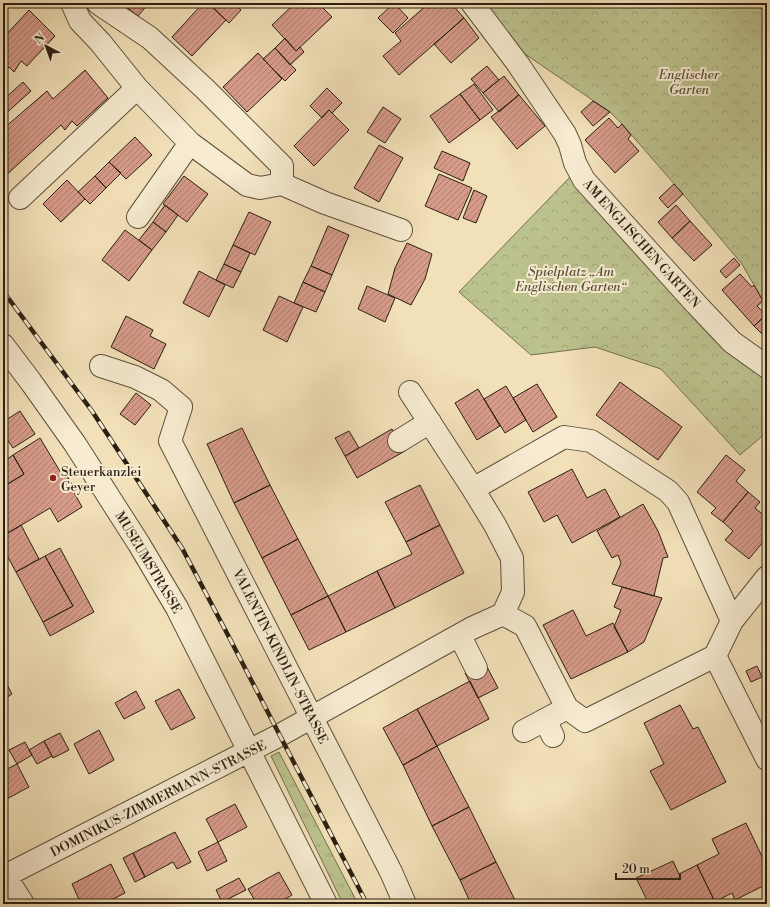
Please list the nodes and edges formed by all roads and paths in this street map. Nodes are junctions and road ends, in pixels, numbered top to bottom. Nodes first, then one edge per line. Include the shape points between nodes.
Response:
1 (72, 3) edge
2 (98, 3) edge
3 (472, 3) edge
4 (138, 88) junction
5 (190, 143) junction
6 (282, 184) junction
7 (20, 198) dead end
8 (138, 217) dead end
9 (401, 230) dead end
10 (3, 346) edge
11 (101, 366) dead end
12 (767, 367) edge
13 (410, 392) dead end
14 (430, 422) junction
15 (399, 440) dead end
16 (473, 489) junction
17 (767, 577) edge
18 (503, 614) junction
19 (732, 621) junction
20 (460, 636) junction
21 (715, 656) junction
22 (476, 668) dead end
23 (567, 708) junction
24 (312, 717) junction
25 (524, 731) dead end
26 (249, 751) junction
27 (767, 759) edge
28 (4, 875) edge
29 (23, 904) edge
30 (326, 904) edge
31 (405, 904) edge

1 - 4 street via 80,21
2 - 6 street via 150,38 205,89 282,166
3 - 12 street, AM ENGLISCHEN GARTEN via 518,64 564,134 584,180 732,342
4 - 5 street
4 - 7 street
5 - 6 street via 247,185 260,188
5 - 8 street
6 - 9 street via 325,203
10 - 26 street, MUSEUMSTRASSE via 74,444 139,544 177,608
11 - 24 street, VALENTIN-KINDLIN-STRASSE via 135,377 161,390 181,407 170,441
13 - 14 street
14 - 15 street
14 - 16 street
16 - 18 street via 512,558 513,592
16 - 19 street via 564,437 591,442 668,491 678,502
17 - 19 street
18 - 20 street, DOMINIKUS-ZIMMERMANN-STRASSE
18 - 23 street via 525,626
19 - 21 street
20 - 22 street
20 - 24 street, DOMINIKUS-ZIMMERMANN-STRASSE
21 - 23 street via 585,721
21 - 27 street
23 - 25 street via 549,728
24 - 26 street, DOMINIKUS-ZIMMERMANN-STRASSE
24 - 31 street, VALENTIN-KINDLIN-STRASSE
26 - 28 street, DOMINIKUS-ZIMMERMANN-STRASSE
26 - 30 street, MUSEUMSTRASSE
28 - 29 street

